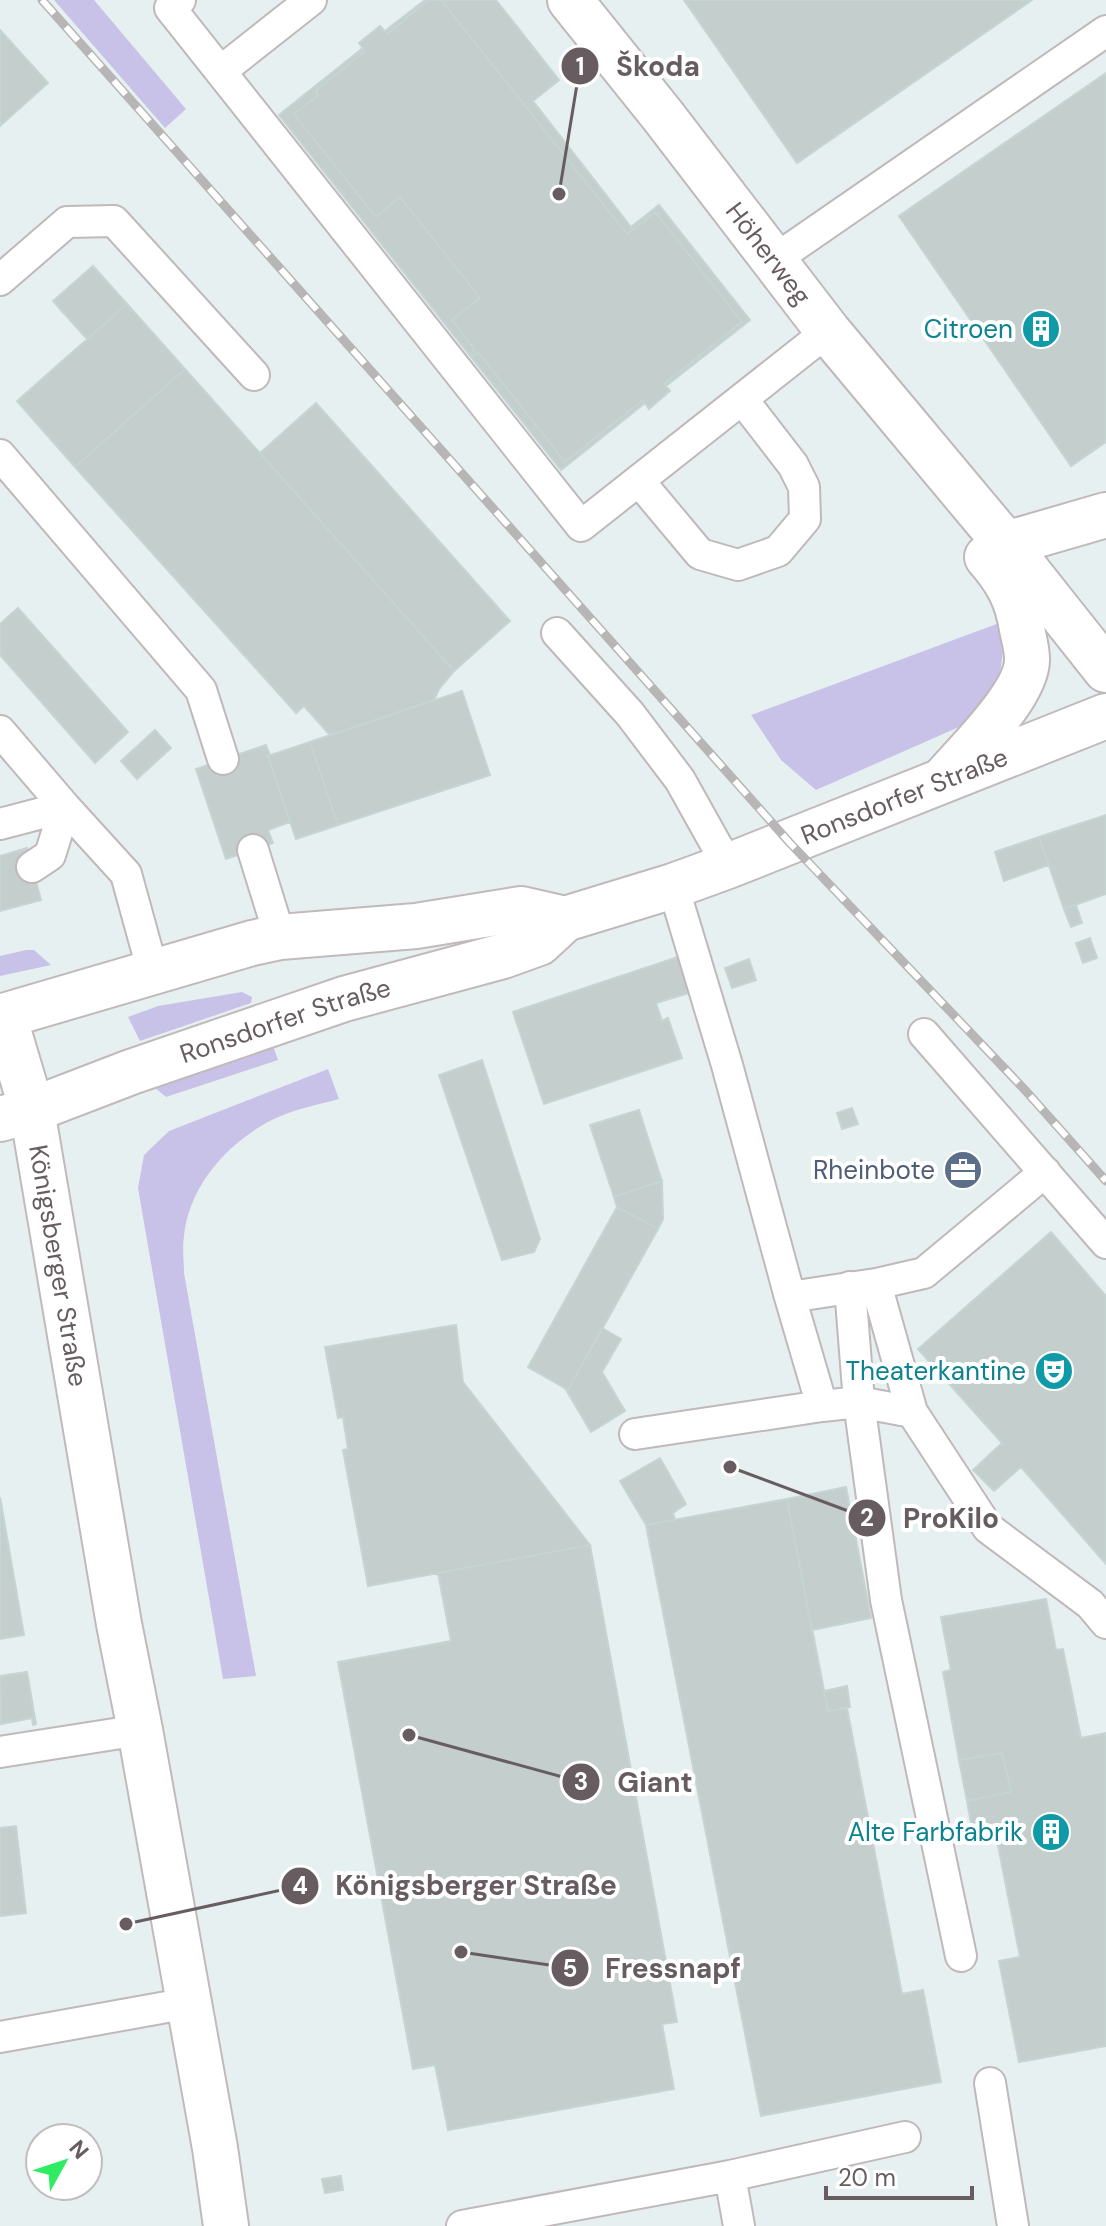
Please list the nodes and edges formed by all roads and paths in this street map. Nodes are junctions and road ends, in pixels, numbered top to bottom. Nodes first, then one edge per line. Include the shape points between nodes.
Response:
1 (180, 0) edge
2 (311, 0) edge
3 (570, 0) edge
4 (1106, 31) edge
5 (221, 71) junction
6 (774, 260) junction
7 (0, 280) edge
8 (828, 331) junction
9 (254, 375) dead end
10 (742, 399) junction
11 (0, 455) edge
12 (639, 481) junction
13 (971, 504) junction
14 (1106, 515) edge
15 (1006, 544) junction
16 (1051, 600) junction
17 (1106, 618) edge
18 (557, 633) dead end
19 (1106, 670) edge
20 (1106, 716) edge
21 (0, 731) edge
22 (223, 759) dead end
23 (943, 780) junction
24 (65, 807) junction
25 (0, 824) edge
26 (253, 850) dead end
27 (728, 866) junction
28 (32, 867) dead end
29 (673, 886) junction
30 (565, 919) junction
31 (280, 937) junction
32 (153, 972) junction
33 (2, 1017) edge
34 (924, 1034) dead end
35 (16, 1114) edge
36 (1045, 1172) junction
37 (1106, 1243) edge
38 (863, 1285) junction
39 (790, 1297) junction
40 (859, 1402) junction
41 (822, 1406) junction
42 (912, 1412) junction
43 (635, 1434) dead end
44 (1106, 1623) edge
45 (140, 1730) junction
46 (0, 1752) edge
47 (961, 1956) dead end
48 (189, 2003) junction
49 (0, 2037) edge
50 (990, 2083) dead end
51 (905, 2137) dead end
52 (730, 2176) junction
53 (226, 2226) edge
54 (462, 2226) edge
55 (739, 2226) edge
56 (1013, 2226) edge

1 - 5 lane via 170,8
2 - 5 lane
3 - 6 main road, Höherweg
4 - 6 lane
5 - 12 lane via 581,526
6 - 8 main road, Höherweg
7 - 9 lane via 67,222 114,221
8 - 10 lane
8 - 13 main road, Höherweg
10 - 12 lane
10 - 12 lane via 804,487 805,519 778,551 738,565 700,554
11 - 22 lane via 201,690
13 - 15 main road, Höherweg
13 - 23 main road via 976,545 1010,587 1019,610 1027,662 1019,688
14 - 15 main road
15 - 16 main road, Höherweg
16 - 17 main road via 1094,609
16 - 19 main road, Höherweg
18 - 27 lane via 630,714 680,780
20 - 23 main road, Ronsdorfer Straße
21 - 24 lane
23 - 27 main road, Ronsdorfer Straße
24 - 25 lane
24 - 28 lane via 50,855
24 - 32 lane via 126,874
26 - 31 lane
27 - 29 main road, Ronsdorfer Straße
29 - 30 main road, Ronsdorfer Straße
29 - 39 lane
30 - 31 main road, Ronsdorfer Straße via 521,909 416,926
30 - 35 main road, Ronsdorfer Straße via 539,943 503,956 344,999
31 - 32 main road, Ronsdorfer Straße
32 - 33 main road, Ronsdorfer Straße
33 - 35 main road, Königsberger Straße
34 - 36 lane
35 - 45 main road, Königsberger Straße
36 - 37 lane
36 - 38 lane via 924,1273
38 - 39 lane
38 - 40 lane
38 - 42 lane
39 - 41 lane
40 - 41 lane
40 - 42 lane
40 - 47 lane via 886,1600
41 - 43 lane
42 - 44 lane via 988,1528 1090,1604
45 - 46 lane
45 - 48 main road, Königsberger Straße
48 - 49 lane
48 - 53 main road, Königsberger Straße
50 - 56 lane
51 - 52 lane
52 - 54 lane
52 - 55 lane

